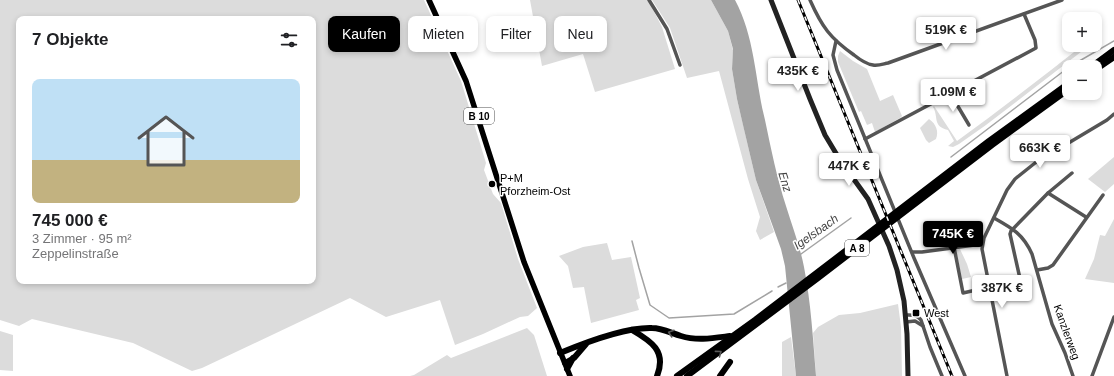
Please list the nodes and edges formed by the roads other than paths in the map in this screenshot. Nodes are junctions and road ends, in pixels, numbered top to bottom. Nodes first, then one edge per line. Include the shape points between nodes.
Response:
1 (429, 0) edge
2 (649, 0) edge
3 (771, 0) edge
4 (810, 0) edge
5 (1062, 0) edge
6 (1024, 14) junction
7 (836, 41) junction
8 (1114, 50) edge
9 (1114, 56) edge
10 (1100, 60) edge
11 (680, 64) dead end
12 (1102, 65) edge
13 (1062, 88) edge
14 (950, 93) junction
15 (1062, 94) edge
16 (1114, 114) edge
17 (969, 124) dead end
18 (865, 138) junction
19 (1072, 172) dead end
20 (1048, 193) junction
21 (1102, 195) dead end
22 (1086, 217) junction
23 (994, 218) junction
24 (1014, 229) junction
25 (982, 244) junction
26 (954, 247) junction
27 (912, 252) junction
28 (1037, 270) junction
29 (816, 277) junction
30 (1021, 283) dead end
31 (990, 287) junction
32 (905, 315) junction
33 (1114, 317) edge
34 (756, 322) junction
35 (906, 322) junction
36 (923, 326) junction
37 (632, 330) junction
38 (731, 336) junction
39 (588, 342) junction
40 (560, 353) junction
41 (730, 362) dead end
42 (566, 366) junction
43 (570, 376) edge
44 (657, 376) edge
45 (677, 376) edge
46 (687, 376) edge
47 (720, 376) edge
48 (908, 376) edge
49 (942, 376) edge
50 (966, 376) edge
51 (1007, 376) edge
52 (1073, 376) edge
53 (1092, 376) edge

1 - 40 main road, B 10 via 471,93 524,262
2 - 11 street via 667,29
3 - 32 street via 825,135 873,208 889,246 901,287
4 - 7 street via 821,23
5 - 6 street
6 - 7 street via 877,66 860,59
6 - 14 street via 1036,48
7 - 18 street via 832,53 834,63
8 - 10 highway
9 - 12 highway
13 - 29 highway, A 8 via 989,141
14 - 17 street
14 - 18 street
15 - 29 highway, A 8
16 - 23 street via 1023,171 1007,190
18 - 27 street
19 - 20 street
20 - 22 street
20 - 24 street
21 - 22 street
22 - 28 street via 1053,265
23 - 24 street, Kanzlerweg
23 - 25 street
24 - 28 street, Kanzlerweg via 1028,245
24 - 30 street via 1010,234
25 - 26 street
25 - 31 street
26 - 27 street
26 - 31 street via 963,293
27 - 50 street
28 - 52 street, Kanzlerweg via 1052,324
29 - 34 highway, A 8
31 - 51 street
32 - 35 street
32 - 36 street via 919,317
33 - 53 street
34 - 38 highway, A 8
46 -> 34 highway, A 8
35 - 36 street via 915,321
35 - 48 street
36 - 49 street
38 -> 37 highway via 695,338 654,328
37 - 39 highway
37 - 44 highway via 648,339 660,355
38 - 45 highway, A 8
39 - 40 highway
39 - 42 highway
40 - 42 main road, B 10
41 - 47 highway
42 - 43 main road, B 10

